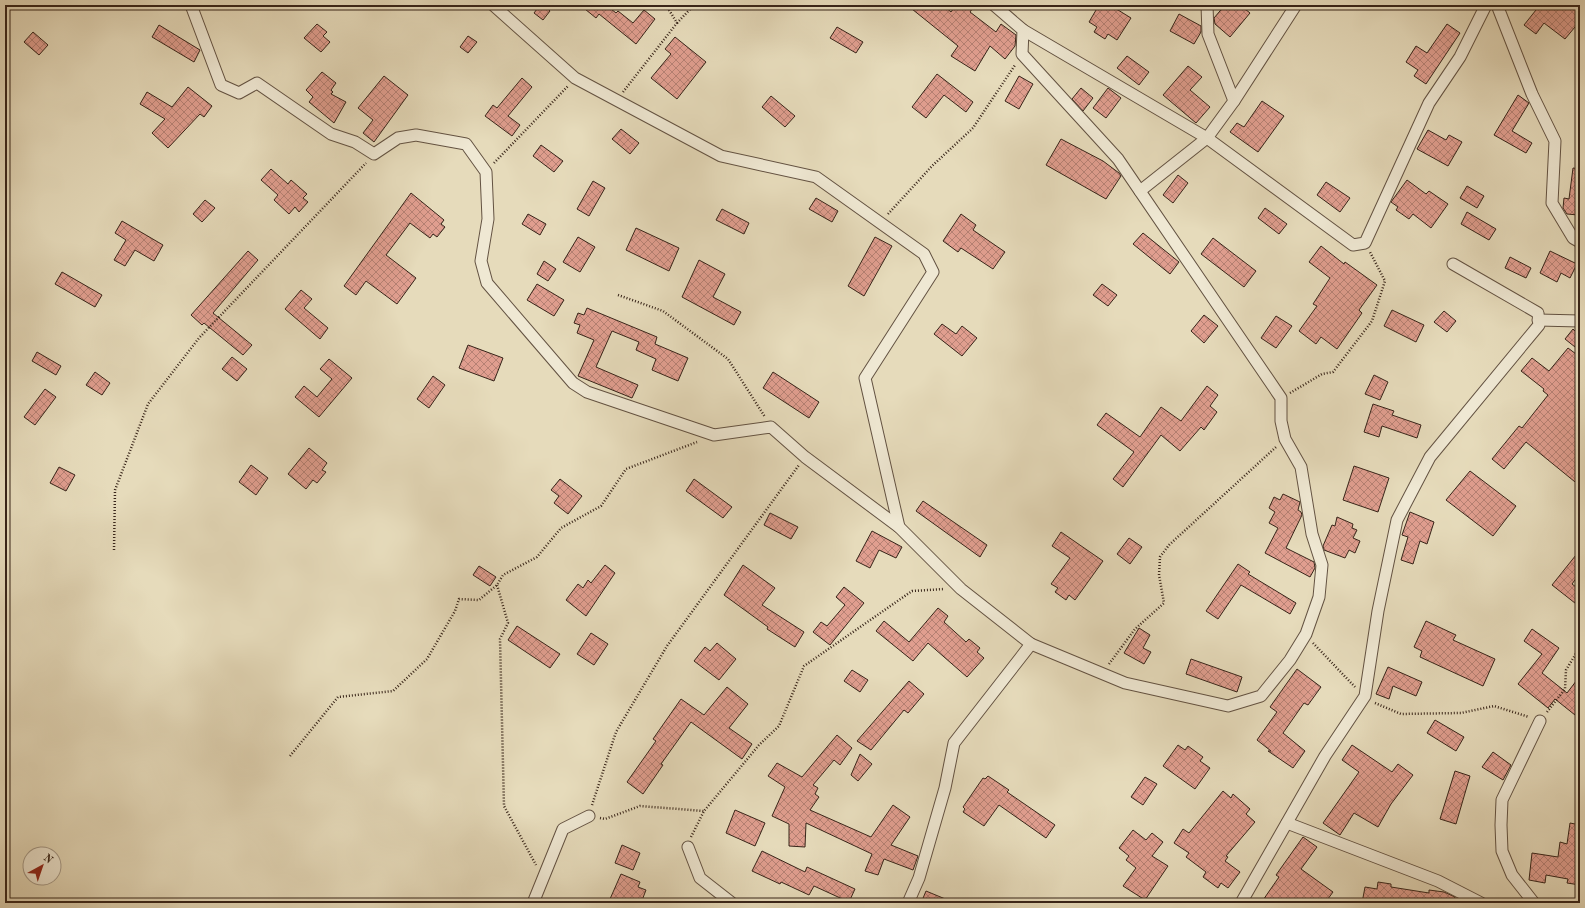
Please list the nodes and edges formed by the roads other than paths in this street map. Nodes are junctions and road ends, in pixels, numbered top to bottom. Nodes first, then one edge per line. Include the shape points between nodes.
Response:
1 (190, 5) edge
2 (494, 5) edge
3 (994, 5) edge
4 (1208, 5) edge
5 (1296, 5) edge
6 (1486, 5) edge
7 (1497, 5) edge
8 (1023, 30) junction
9 (1234, 101) junction
10 (1207, 138) junction
11 (1140, 191) junction
12 (1580, 242) edge
13 (1453, 264) dead end
14 (1538, 320) junction
15 (1580, 321) edge
16 (899, 527) junction
17 (1031, 644) junction
18 (1540, 721) road end
19 (589, 816) road end
20 (1286, 823) junction
21 (688, 847) road end
22 (533, 903) edge
23 (732, 903) edge
24 (908, 903) edge
25 (1241, 903) edge
26 (1481, 903) edge
27 (1534, 903) edge

1 - 16 street via 221,85 239,93 257,83 331,134 355,142 374,154 398,138 416,134 466,144 486,172 488,219 481,261 487,283 573,383 587,392 714,435 772,428 805,457
2 - 16 street via 575,78 721,156 816,177 924,254 933,272 865,378
3 - 8 street
4 - 9 street via 1208,34
5 - 9 street
6 - 10 street via 1460,57 1429,104 1365,243 1353,244
7 - 12 street via 1532,94 1555,141 1552,203 1573,238
8 - 10 street
8 - 11 street via 1022,54 1118,159
9 - 10 street
10 - 11 street
11 - 17 street via 1281,398 1281,421 1285,439 1301,467 1312,534 1322,565 1319,597 1306,634 1290,660 1261,696 1228,706 1125,683
13 - 14 street via 1538,313
14 - 15 street
14 - 20 street via 1539,325 1430,457 1397,520 1364,696
16 - 17 street via 961,588
17 - 24 street via 954,743 945,788 919,878
18 - 27 street via 1502,800 1501,825 1502,851 1512,875
19 - 22 street via 563,829
20 - 25 street
20 - 26 street via 1438,881
21 - 23 street via 700,878

